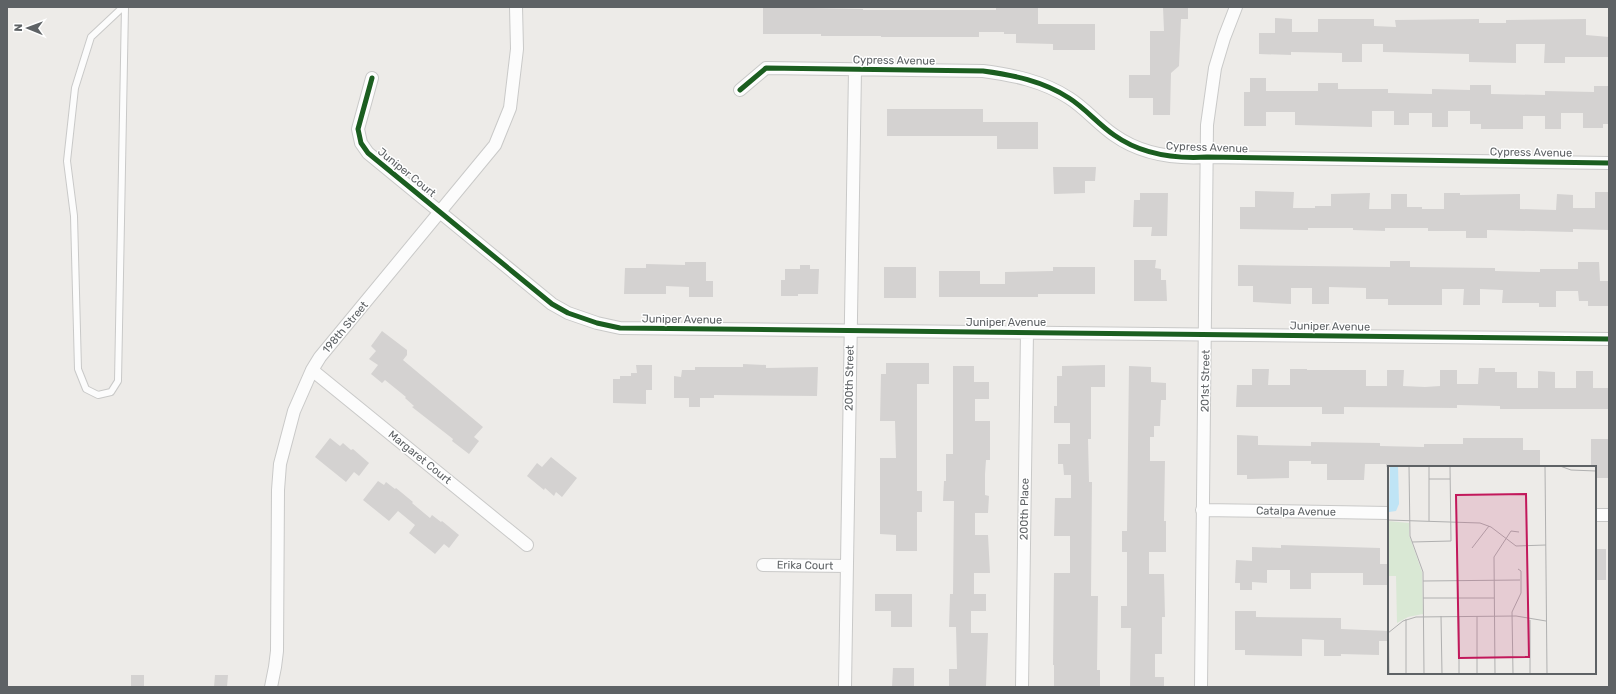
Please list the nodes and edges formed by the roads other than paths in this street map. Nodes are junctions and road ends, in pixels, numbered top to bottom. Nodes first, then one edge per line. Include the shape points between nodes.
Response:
1 (124, 7) edge
2 (516, 7) edge
3 (1236, 7) edge
4 (855, 70) junction
5 (372, 78) dead end
6 (740, 90) dead end
7 (1207, 157) junction
8 (1609, 162) edge
9 (440, 211) junction
10 (850, 331) junction
11 (1027, 332) junction
12 (1205, 334) junction
13 (1609, 339) edge
14 (312, 370) junction
15 (1202, 510) junction
16 (1388, 512) edge
17 (1596, 515) edge
18 (1609, 515) edge
19 (527, 545) dead end
20 (762, 565) dead end
21 (847, 566) junction
22 (271, 687) edge
23 (845, 687) edge
24 (1022, 687) edge
25 (1201, 687) edge

1 - 1 lane via 118,381 111,392 98,395 86,389 78,369 74,216 67,160 74,88 91,37
2 - 9 street, 198th Street via 517,49 510,108 495,146
3 - 7 street, 201st Street via 1215,68 1207,125
4 - 6 street, Cypress Avenue via 766,68
4 - 7 street, Cypress Avenue via 982,71 1015,76 1047,86 1070,98 1114,136 1151,154 1188,158
4 - 10 street, 200th Street
5 - 9 street, Juniper Court via 358,130 361,143 368,153
7 - 8 street, Cypress Avenue
7 - 12 street, 201st Street
9 - 10 street, Juniper Avenue via 552,304 597,324 620,328
9 - 14 street, 198th Street
10 - 11 street, Juniper Avenue
10 - 21 street, 200th Street
11 - 12 street, Juniper Avenue
11 - 24 street, 200th Place
12 - 13 street, Juniper Avenue
12 - 15 street, 201st Street
14 - 19 street, Margaret Court
14 - 22 street, 198th Street via 294,410 280,464 277,651
15 - 16 street, Catalpa Avenue
15 - 25 street, 201st Street
17 - 18 street
20 - 21 street, Erika Court
21 - 23 street, 200th Street

